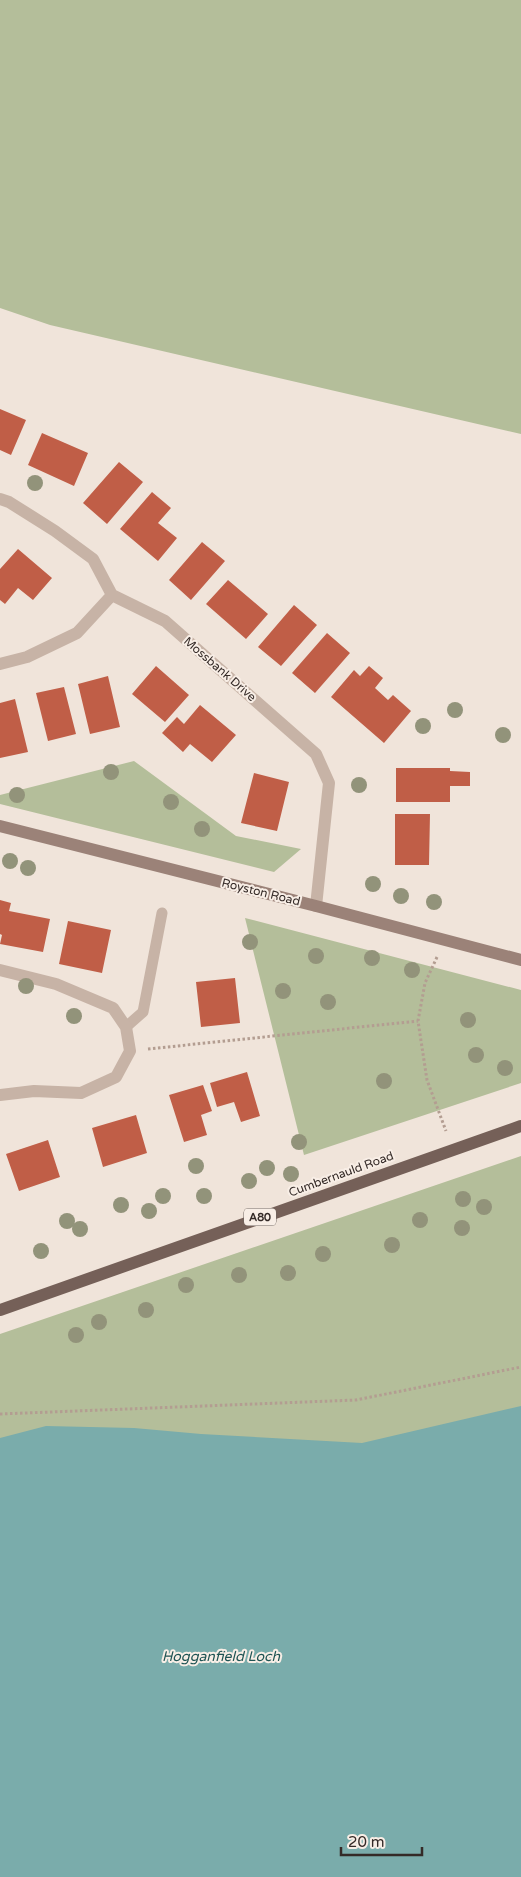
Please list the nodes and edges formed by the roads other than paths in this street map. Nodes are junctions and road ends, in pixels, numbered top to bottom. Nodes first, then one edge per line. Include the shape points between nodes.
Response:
1 (0, 499) edge
2 (112, 595) junction
3 (0, 664) edge
4 (0, 826) edge
5 (316, 906) junction
6 (162, 912) dead end
7 (521, 960) edge
8 (0, 970) edge
9 (126, 1027) junction
10 (0, 1094) edge
11 (521, 1126) edge
12 (0, 1310) edge

1 - 2 street via 55,531 92,559
2 - 3 street via 77,633 27,657
2 - 5 street, Mossbank Drive via 165,621 316,754 329,783
4 - 5 street, Royston Road
5 - 7 street, Royston Road
6 - 9 lane via 143,1012
8 - 9 street via 56,984 112,1008
9 - 10 street via 130,1050 116,1077 80,1093 34,1091
11 - 12 main road, Cumbernauld Road / A80

